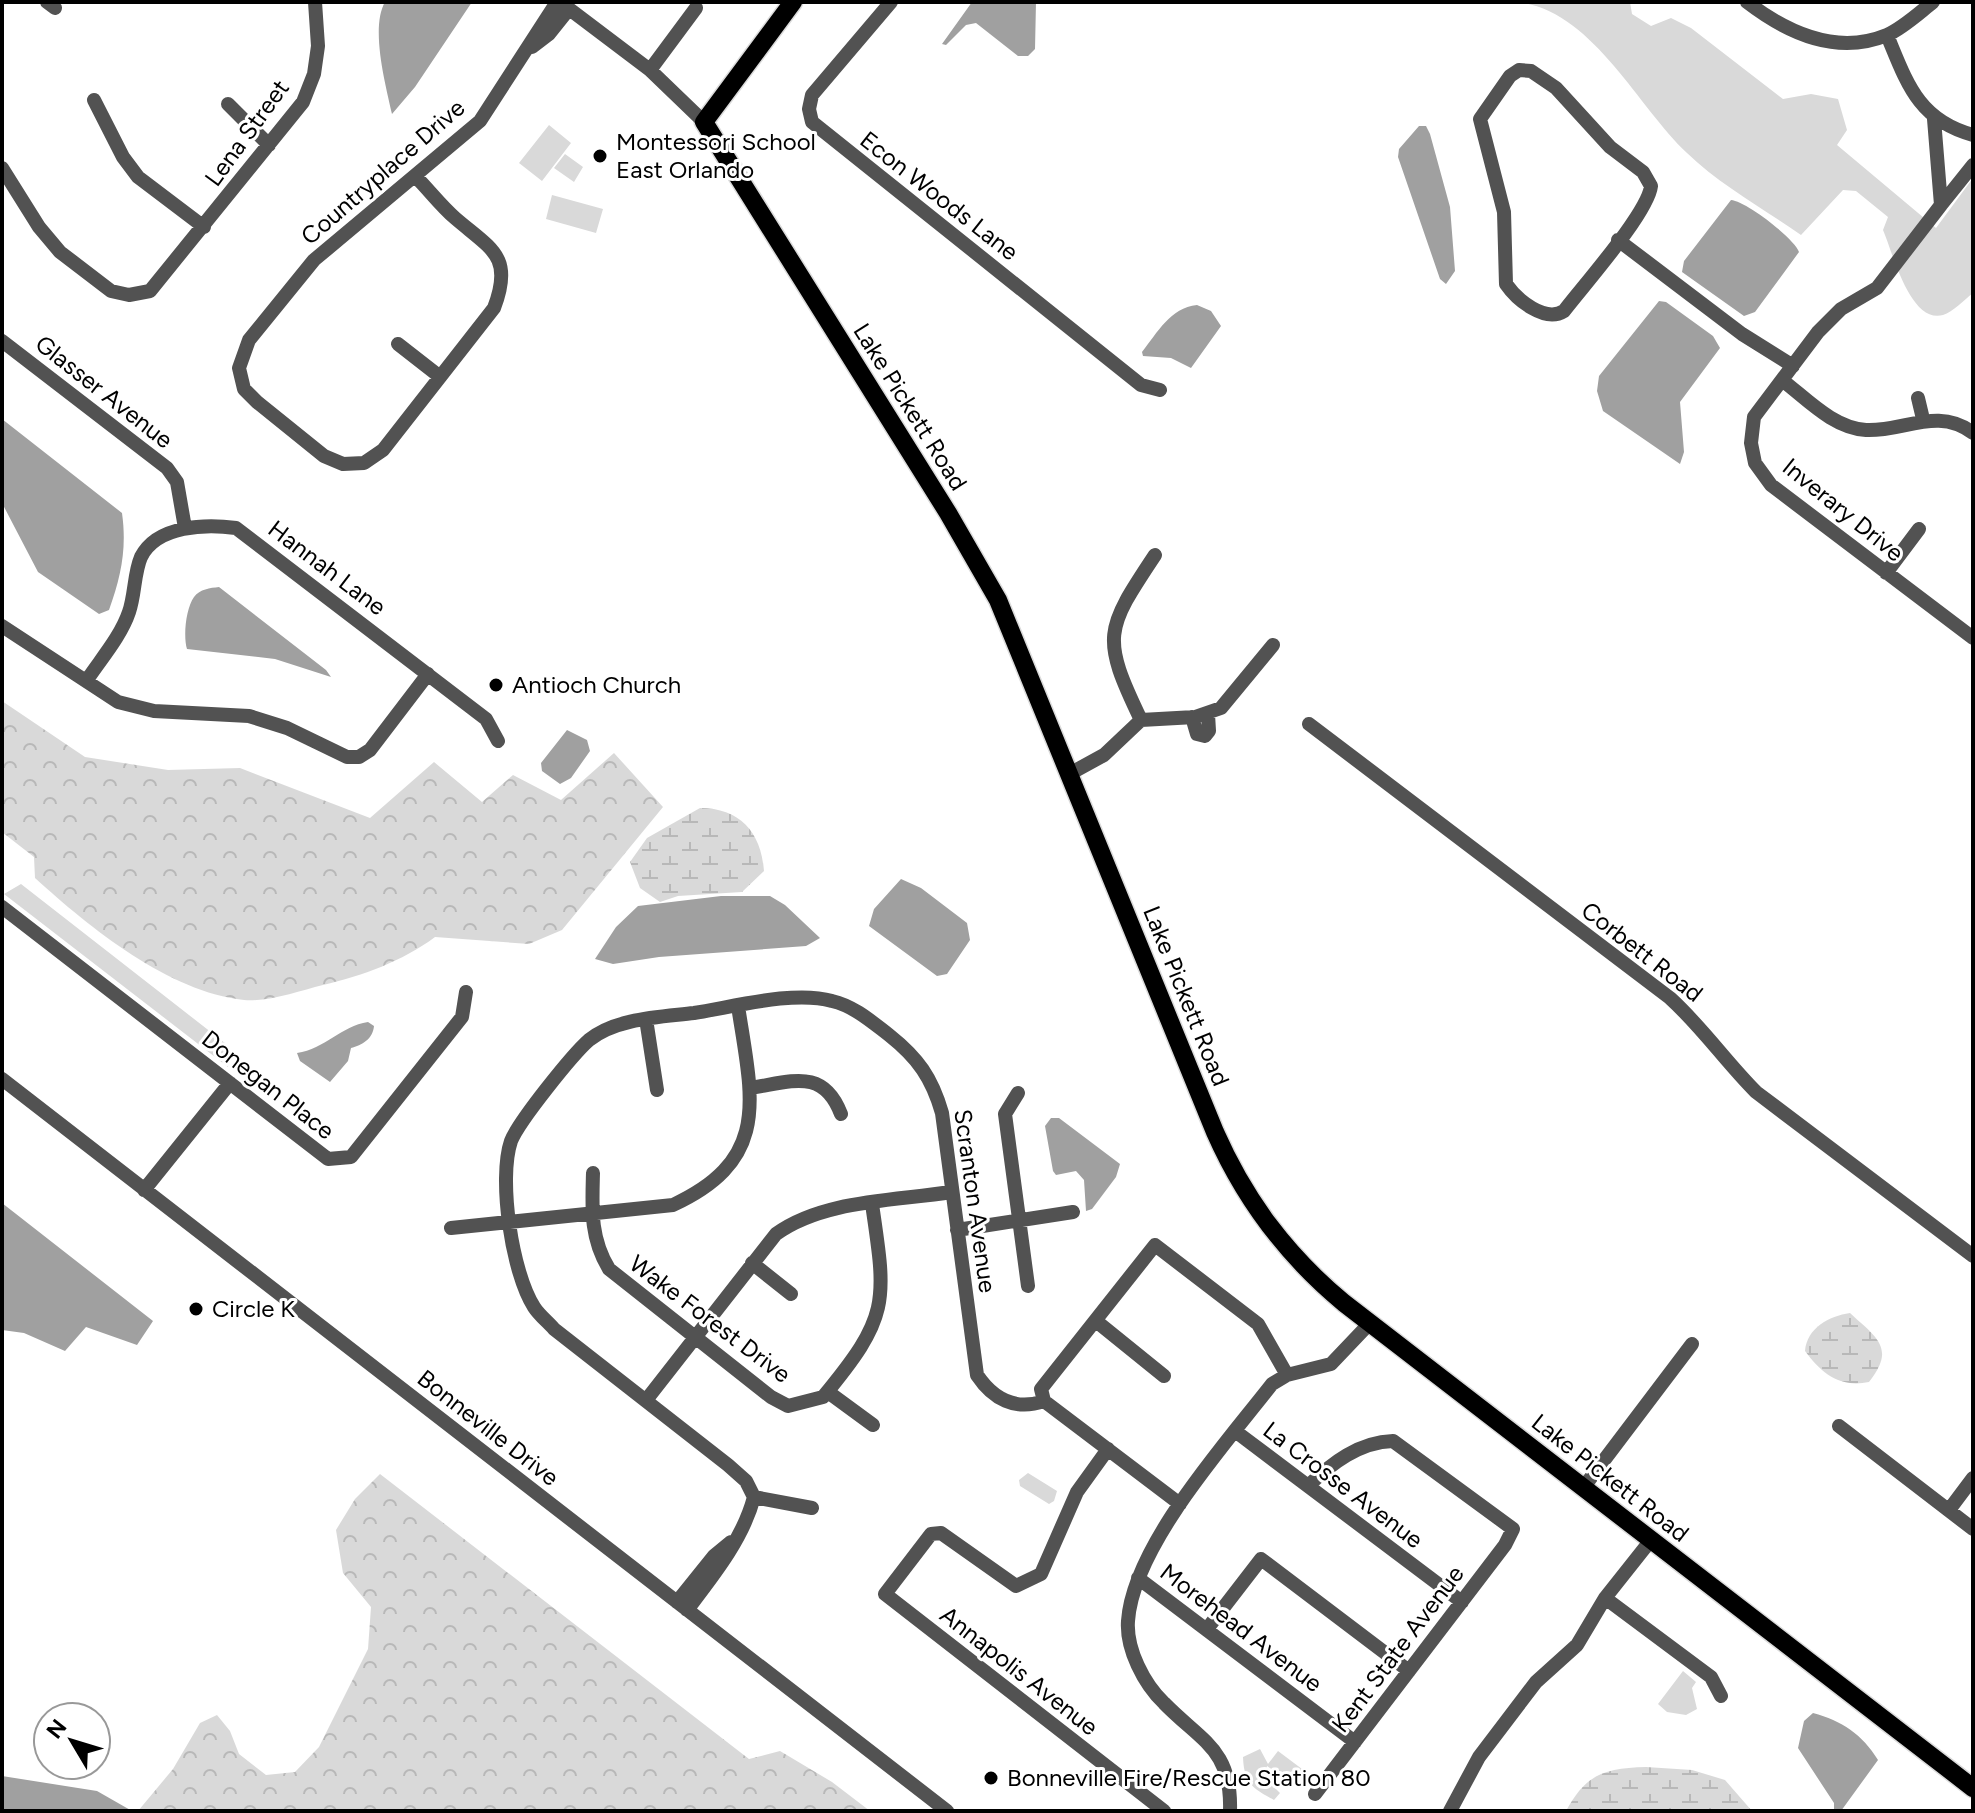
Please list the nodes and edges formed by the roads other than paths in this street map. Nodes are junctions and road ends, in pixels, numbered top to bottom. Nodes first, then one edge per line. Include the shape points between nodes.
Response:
1 (315, 2) edge
2 (793, 2) edge
3 (891, 2) edge
4 (1747, 2) edge
5 (1933, 2) edge
6 (562, 4) edge
7 (696, 8) dead end
8 (1887, 35) junction
9 (650, 70) junction
10 (94, 100) dead end
11 (228, 104) dead end
12 (1934, 119) junction
13 (704, 122) junction
14 (1973, 135) edge
15 (269, 145) junction
16 (1973, 165) edge
17 (2, 168) edge
18 (416, 177) junction
19 (1941, 205) junction
20 (204, 227) junction
21 (1618, 240) junction
22 (2, 341) edge
23 (398, 344) dead end
24 (1793, 366) junction
25 (439, 376) junction
26 (1782, 380) junction
27 (1160, 390) dead end
28 (1918, 398) dead end
29 (1923, 419) junction
30 (1973, 433) edge
31 (185, 528) junction
32 (1919, 529) dead end
33 (1155, 555) dead end
34 (1886, 573) junction
35 (2, 626) edge
36 (1973, 638) edge
37 (1273, 645) dead end
38 (428, 674) junction
39 (87, 680) junction
40 (1141, 720) junction
41 (1309, 724) dead end
42 (498, 741) dead end
43 (1071, 773) junction
44 (2, 907) edge
45 (466, 992) dead end
46 (738, 1006) junction
47 (646, 1019) junction
48 (2, 1079) edge
49 (230, 1083) junction
50 (750, 1088) junction
51 (657, 1090) dead end
52 (1018, 1093) dead end
53 (841, 1114) dead end
54 (593, 1173) dead end
55 (144, 1190) junction
56 (951, 1192) junction
57 (872, 1204) junction
58 (1073, 1212) dead end
59 (591, 1213) junction
60 (1020, 1220) junction
61 (511, 1223) junction
62 (451, 1228) dead end
63 (957, 1230) junction
64 (1973, 1256) edge
65 (752, 1263) junction
66 (1028, 1286) dead end
67 (791, 1294) dead end
68 (1096, 1321) junction
69 (1370, 1323) junction
70 (695, 1337) junction
71 (1692, 1344) dead end
72 (1287, 1375) junction
73 (1164, 1376) dead end
74 (828, 1392) junction
75 (647, 1399) junction
76 (1044, 1401) junction
77 (873, 1425) dead end
78 (1839, 1426) dead end
79 (1235, 1431) junction
80 (1108, 1449) junction
81 (1973, 1478) edge
82 (1308, 1486) junction
83 (1583, 1488) junction
84 (754, 1497) junction
85 (1180, 1504) junction
86 (812, 1508) dead end
87 (1949, 1510) junction
88 (1973, 1529) edge
89 (1651, 1540) junction
90 (1138, 1578) junction
91 (1605, 1598) junction
92 (1462, 1602) junction
93 (682, 1606) junction
94 (1207, 1629) junction
95 (1409, 1671) junction
96 (1721, 1696) dead end
97 (1355, 1742) junction
98 (1973, 1788) edge
99 (1315, 1794) dead end
100 (947, 1811) edge
101 (1164, 1811) edge
102 (1230, 1811) edge
103 (1450, 1811) edge

1 - 15 street, Lena Street via 314,74 303,102
2 - 13 main road
3 - 27 street, Econ Woods Lane via 812,95 812,122 1141,385
4 - 8 street via 1786,30 1814,39 1846,42
5 - 8 street
6 - 9 street
6 - 18 street, Countryplace Drive via 540,25 480,121
7 - 9 street
8 - 12 street via 1917,100
9 - 13 street
10 - 20 street via 138,177
11 - 15 street
12 - 14 street
12 - 19 street
13 - 43 main road, Lake Pickett Road via 977,562
15 - 20 street, Lena Street
16 - 19 street, Inverary Drive
17 - 20 street, Lena Street via 16,202 60,252 111,291 150,291
18 - 25 street via 501,261 503,284 494,308
18 - 25 street, Countryplace Drive via 314,260 249,340 239,368 244,389 257,402 324,456 343,464 364,463 383,450
19 - 24 street, Inverary Drive via 1877,288 1841,309
21 - 21 street via 1555,316 1541,313 1506,284 1504,212 1480,127 1484,109 1516,71 1531,71 1546,80 1650,181 1649,198
21 - 24 street
22 - 31 street, Glasser Avenue via 167,468 177,482
23 - 25 street
24 - 26 street, Inverary Drive
26 - 29 street via 1840,424 1866,430
26 - 34 street, Inverary Drive via 1754,417 1755,463 1771,485
28 - 29 street
29 - 30 street
31 - 38 street, Hannah Lane via 236,528
31 - 39 street, Hannah Lane via 157,541 142,557 128,615
32 - 34 street
33 - 40 street via 1124,602 1114,629 1113,656
34 - 36 street, Inverary Drive
35 - 39 street
37 - 40 street via 1226,704 1208,714
38 - 39 street via 359,757 347,757 249,716 154,711 118,702
38 - 42 street, Hannah Lane via 486,719
40 - 43 street via 1104,755
41 - 64 street, Corbett Road via 1670,998 1756,1092
43 - 69 main road, Lake Pickett Road via 1239,1183 1296,1259
44 - 49 street, Donegan Place
45 - 49 street, Donegan Place via 462,1017 351,1157 328,1159
46 - 47 street, Scranton Avenue
46 - 50 street
46 - 56 street, Scranton Avenue via 831,1000 870,1020 906,1049 934,1084
47 - 51 street
47 - 61 street, Scranton Avenue via 590,1039 512,1139 505,1169
48 - 55 street, Bonneville Drive
49 - 55 street
50 - 53 street via 800,1080 822,1084
50 - 59 street via 744,1142 723,1174 703,1191 673,1205
52 - 60 street via 1005,1114
54 - 59 street, Wake Forest Drive
55 - 93 street, Bonneville Drive
56 - 57 street
56 - 63 street, Scranton Avenue
57 - 65 street via 821,1210 797,1219
57 - 74 street via 882,1304 876,1323
58 - 60 street
59 - 61 street
59 - 70 street, Wake Forest Drive via 596,1248 609,1269
60 - 63 street
60 - 66 street
61 - 62 street
61 - 75 street, Scranton Avenue via 522,1281 534,1308
63 - 76 street, Scranton Avenue via 977,1375 989,1392 1014,1405
65 - 67 street
65 - 70 street
68 - 72 street via 1155,1245 1258,1324
68 - 73 street
68 - 76 street via 1041,1389
69 - 72 street via 1331,1364
69 - 83 main road, Lake Pickett Road
70 - 74 street, Wake Forest Drive via 788,1406 804,1405
70 - 75 street
71 - 83 street
72 - 79 street via 1272,1384
74 - 77 street
75 - 84 street, Scranton Avenue via 737,1473
76 - 80 street
78 - 87 street
79 - 82 street, La Crosse Avenue
79 - 85 street
80 - 85 street
80 - 101 street, Annapolis Avenue via 1077,1492 1041,1574 1028,1583 1016,1586 941,1533 931,1534 885,1594
81 - 87 street
82 - 92 street, La Crosse Avenue
82 - 92 street, Kent State Avenue via 1358,1449 1393,1441 1513,1529
83 - 89 main road, Lake Pickett Road
84 - 86 street
84 - 93 street via 735,1539 714,1556
85 - 90 street
87 - 88 street
89 - 91 street
89 - 98 main road, Lake Pickett Road
90 - 94 street, Morehead Avenue
90 - 102 street via 1127,1624 1135,1656 1163,1703 1215,1748 1231,1787
91 - 96 street via 1711,1677
91 - 103 street via 1577,1645 1536,1682 1479,1757
92 - 95 street, Kent State Avenue
93 - 100 street, Bonneville Drive
94 - 95 street via 1261,1559
94 - 97 street, Morehead Avenue
95 - 97 street, Kent State Avenue
97 - 99 street, Kent State Avenue

